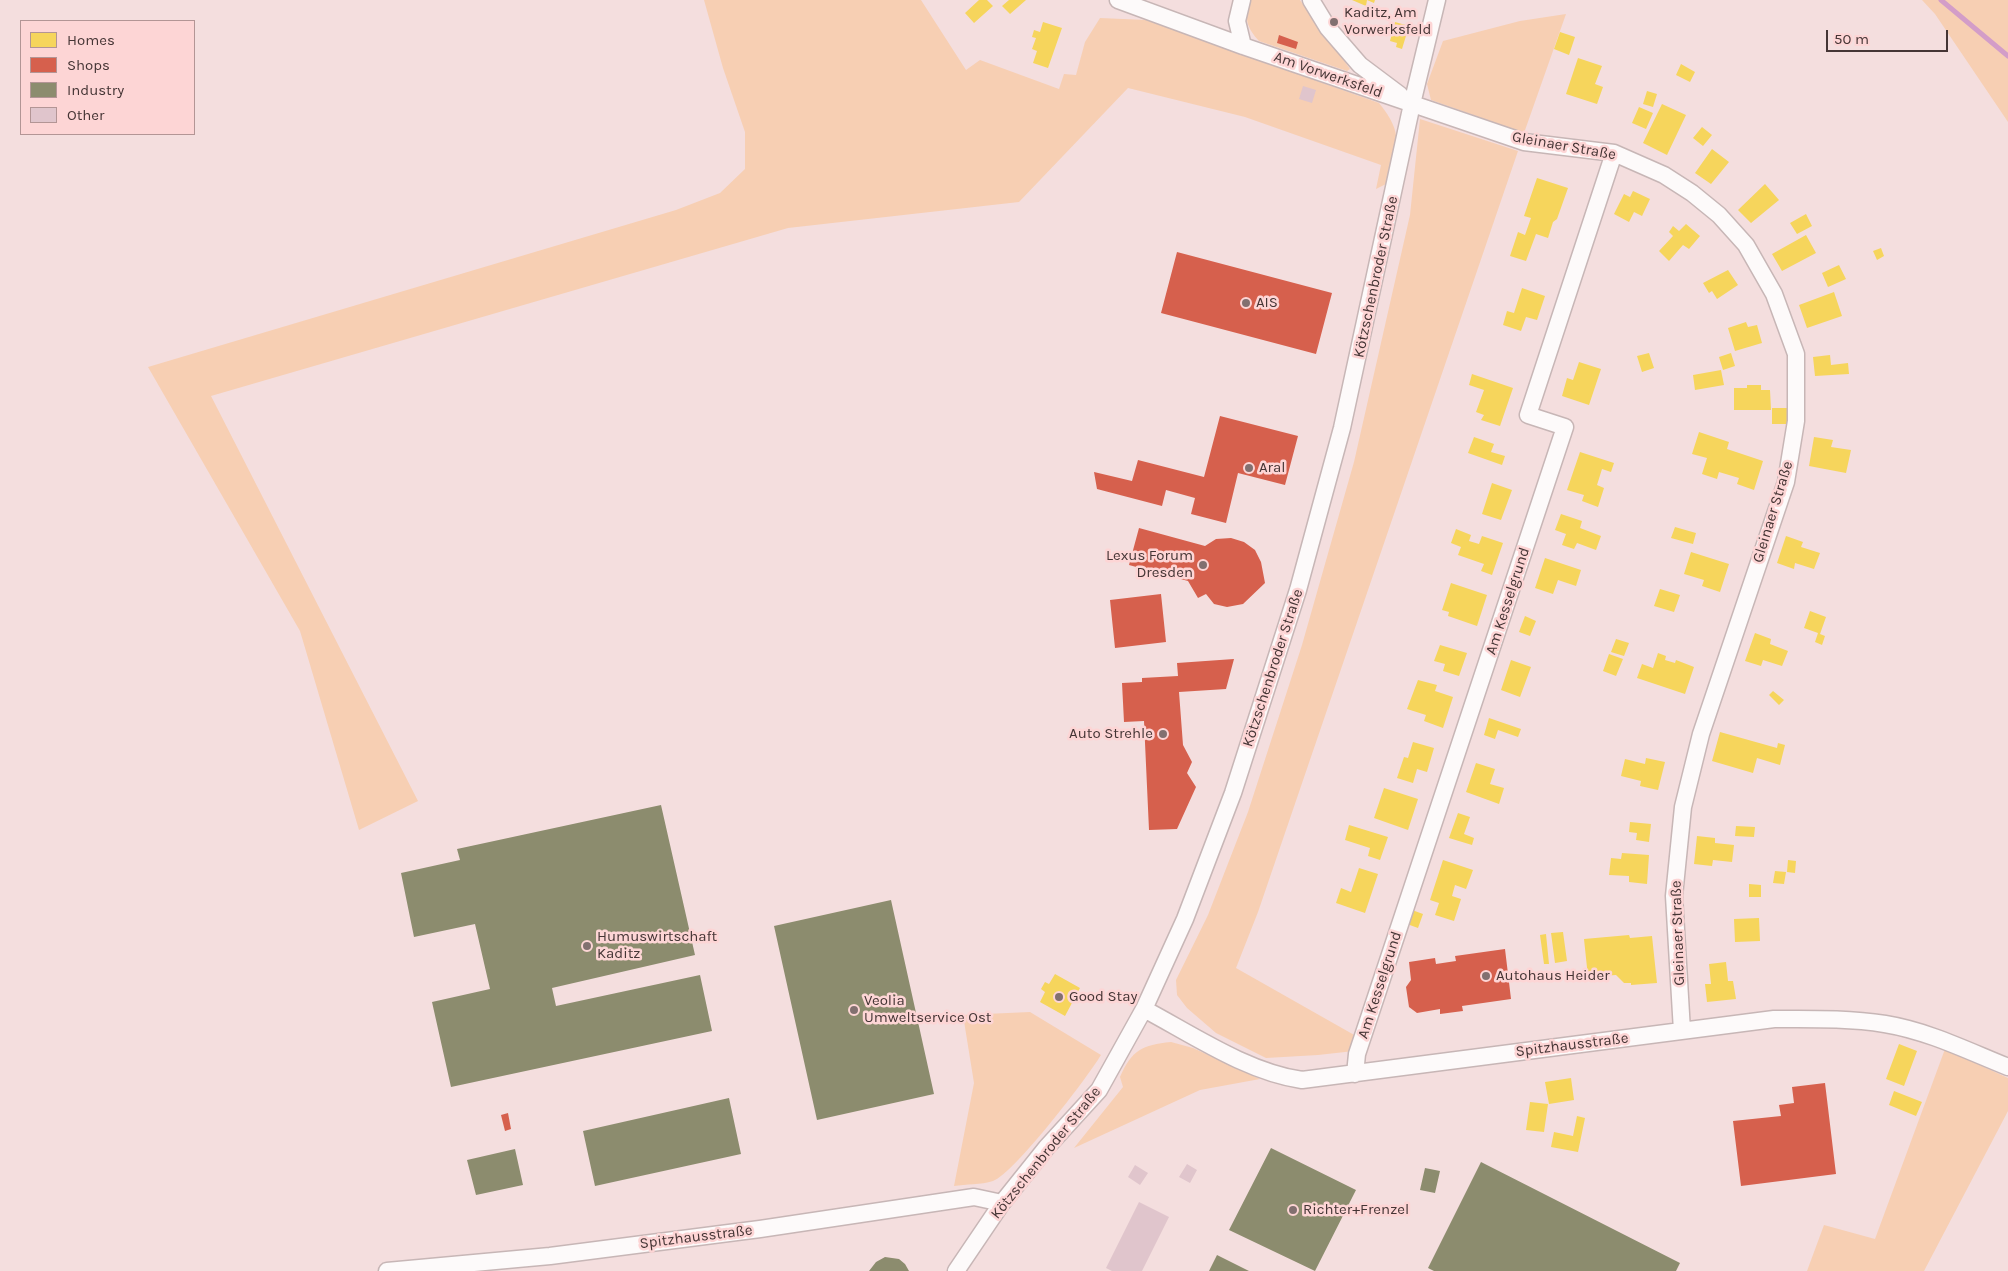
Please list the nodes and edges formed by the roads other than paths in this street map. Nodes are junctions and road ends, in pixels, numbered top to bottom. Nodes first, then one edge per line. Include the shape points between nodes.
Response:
1 (1118, 0) edge
2 (1242, 0) edge
3 (1311, 0) edge
4 (1437, 0) edge
5 (1243, 46) junction
6 (1412, 104) junction
7 (1614, 153) junction
8 (1144, 1010) junction
9 (1682, 1031) junction
10 (2008, 1067) edge
11 (1356, 1074) junction
12 (1002, 1203) junction
13 (387, 1271) edge
14 (956, 1271) edge

1 - 5 street, Am Vorwerksfeld
2 - 5 street via 1237,21
3 - 6 street via 1328,28 1360,65
4 - 6 street, Kötzschenbroder Straße
5 - 6 street, Am Vorwerksfeld
6 - 7 street, Gleinaer Straße via 1524,142
6 - 8 street, Kötzschenbroder Straße via 1349,400 1298,590 1233,793 1185,919
7 - 9 street, Gleinaer Straße via 1664,175 1692,193 1746,245 1774,294 1796,354 1796,421 1786,482 1701,734 1683,807 1674,896
7 - 11 street, Am Kesselgrund via 1528,415 1565,427 1357,1054
8 - 11 street, Spitzhausstraße via 1251,1065 1283,1077 1302,1080
8 - 12 street, Kötzschenbroder Straße via 1099,1090
9 - 10 street, Spitzhausstraße via 1774,1019 1832,1019 1886,1024 1931,1036
9 - 11 street, Spitzhausstraße
12 - 13 street, Spitzhausstraße via 974,1197 550,1256
12 - 14 street, Kötzschenbroder Straße

